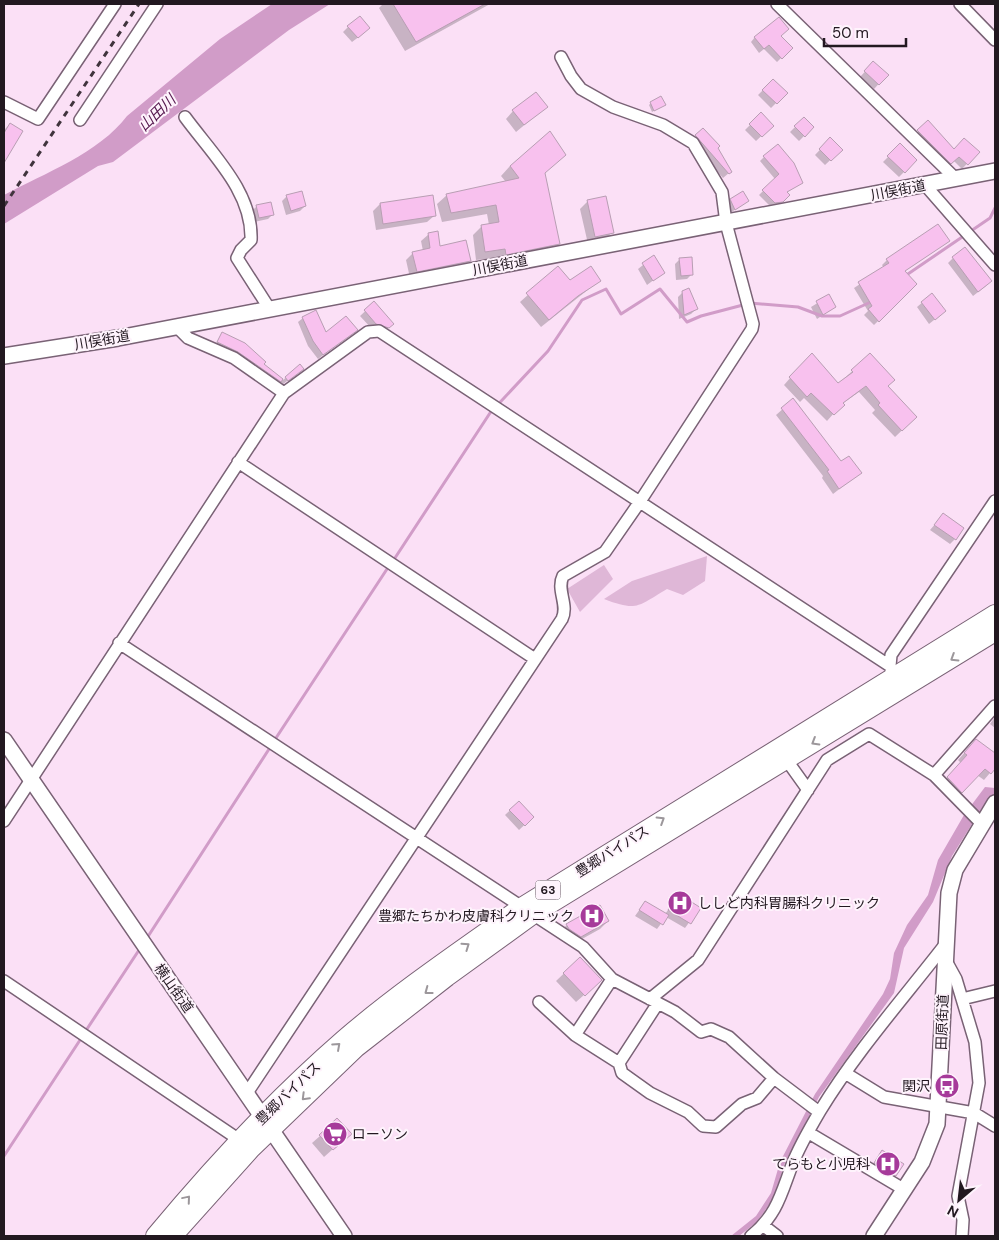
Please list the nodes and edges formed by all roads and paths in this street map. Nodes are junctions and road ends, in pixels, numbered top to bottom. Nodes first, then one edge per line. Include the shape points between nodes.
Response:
1 (115, 4) edge
2 (157, 4) edge
3 (777, 4) edge
4 (960, 4) edge
5 (995, 40) edge
6 (561, 57) dead end
7 (4, 102) edge
8 (185, 117) dead end
9 (80, 120) dead end
10 (995, 171) edge
11 (956, 179) junction
12 (925, 185) junction
13 (726, 223) junction
14 (995, 265) edge
15 (269, 308) junction
16 (176, 326) junction
17 (4, 356) edge
18 (284, 393) junction
19 (238, 462) junction
20 (995, 501) edge
21 (639, 503) junction
22 (995, 614) edge
23 (995, 632) edge
24 (119, 643) junction
25 (535, 659) junction
26 (895, 677) junction
27 (995, 706) edge
28 (4, 740) edge
29 (782, 754) junction
30 (934, 775) junction
31 (30, 779) junction
32 (808, 790) junction
33 (995, 803) edge
34 (4, 821) edge
35 (982, 824) junction
36 (417, 838) junction
37 (527, 911) junction
38 (944, 952) junction
39 (612, 979) junction
40 (4, 981) edge
41 (995, 990) edge
42 (962, 999) junction
43 (654, 1001) junction
44 (539, 1002) dead end
45 (575, 1035) junction
46 (619, 1063) junction
47 (845, 1073) junction
48 (774, 1078) junction
49 (247, 1094) junction
50 (940, 1106) junction
51 (820, 1112) junction
52 (974, 1113) junction
53 (268, 1123) junction
54 (995, 1126) edge
55 (809, 1132) junction
56 (245, 1144) junction
57 (905, 1190) junction
58 (764, 1226) junction
59 (156, 1236) edge
60 (172, 1236) edge
61 (343, 1236) edge
62 (751, 1236) edge
63 (776, 1236) edge
64 (874, 1236) edge
65 (962, 1236) edge

1 - 7 street via 38,119
2 - 9 street
3 - 11 street
4 - 5 street
6 - 13 street via 581,89 613,107 663,125 693,143 722,192
8 - 15 street via 241,192 252,224 251,240 237,258
10 - 11 street, 川俣街道
11 - 12 street, 川俣街道
12 - 13 street, 川俣街道
12 - 14 street
13 - 15 street, 川俣街道
13 - 21 street via 752,329
15 - 16 street, 川俣街道
16 - 17 street, 川俣街道
16 - 18 street via 188,338 234,358
18 - 19 street
18 - 21 street via 368,332 379,332
19 - 24 street
19 - 25 street
20 - 26 street via 891,655
21 - 25 street via 604,552 563,576 560,582 565,612
21 - 26 street
22 - 26 main road, 豊郷バイパス / 63
23 -> 26 main road, 豊郷バイパス / 63
24 - 31 street
24 - 36 street
25 - 36 street
26 - 29 main road, 豊郷バイパス / 63
27 - 30 street
28 - 31 street, 横山街道
29 - 32 street
29 - 37 main road, 豊郷バイパス / 63
30 - 32 street via 870,734 827,760
30 - 35 street
31 - 34 street
31 - 49 street, 横山街道
32 - 43 street via 698,960
33 - 35 street, 田原街道
35 - 38 street, 田原街道 via 951,881
36 - 37 street
36 - 49 street
37 - 39 street via 583,947
37 - 53 main road, 豊郷バイパス / 63
38 - 42 street
38 - 47 street
38 - 50 street, 田原街道
39 - 43 street
39 - 45 street
40 - 56 street
41 - 42 street
42 - 52 street via 975,1042 979,1083
43 - 46 street
43 - 48 street via 701,1032 711,1029 729,1037
44 - 45 street
45 - 46 street
46 - 48 street via 622,1073 650,1093 688,1112 703,1126 716,1127 742,1104 757,1098
47 - 50 street via 884,1097
47 - 51 street
48 - 51 street
49 - 53 street, 横山街道
50 - 52 street
50 - 57 street, 田原街道 via 929,1150
51 - 55 street
52 - 54 street
52 - 65 street via 958,1196 963,1220
53 - 56 main road, 豊郷バイパス / 63
53 - 61 street, 横山街道
55 - 57 street
55 - 58 street via 792,1164 781,1198
59 -> 56 main road, 豊郷バイパス / 63
56 - 60 main road, 豊郷バイパス / 63
57 - 64 street, 田原街道
58 - 62 street
58 - 63 street

